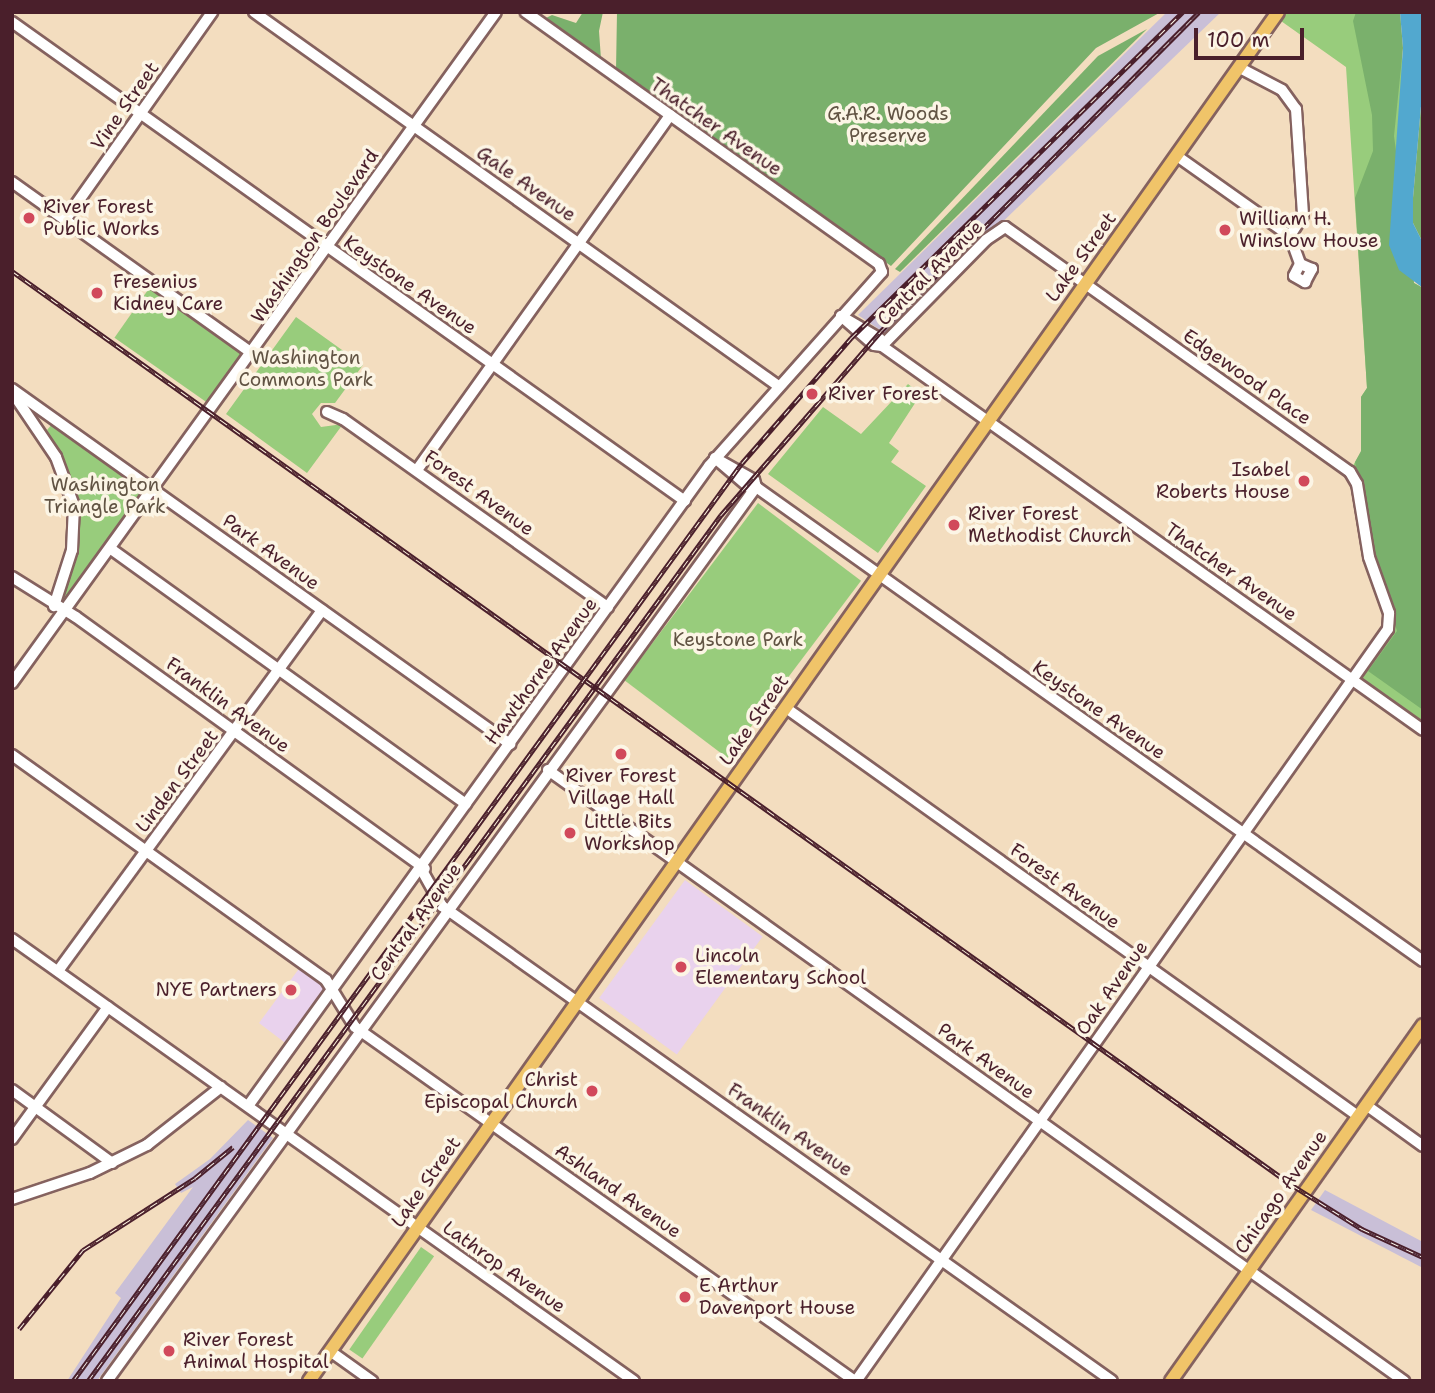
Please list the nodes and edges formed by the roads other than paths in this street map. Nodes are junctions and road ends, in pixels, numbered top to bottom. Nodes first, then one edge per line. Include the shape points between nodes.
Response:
1 (212, 12) edge
2 (254, 12) edge
3 (496, 12) edge
4 (526, 12) edge
5 (1278, 12) edge
6 (12, 22) edge
7 (1240, 68) junction
8 (141, 114) junction
9 (670, 116) junction
10 (414, 126) junction
11 (1177, 156) junction
12 (12, 182) edge
13 (65, 220) junction
14 (1003, 226) joint
15 (1290, 236) junction
16 (579, 244) junction
17 (328, 248) junction
18 (1300, 264) dead end
19 (882, 272) joint
20 (1085, 284) junction
21 (841, 316) junction
22 (882, 346) junction
23 (253, 354) junction
24 (492, 365) junction
25 (777, 385) junction
26 (12, 391) edge
27 (327, 412) dead end
28 (988, 421) junction
29 (715, 458) junction
30 (417, 470) junction
31 (755, 487) junction
32 (155, 490) junction
33 (685, 501) junction
34 (111, 549) junction
35 (879, 575) junction
36 (12, 577) edge
37 (54, 606) junction
38 (608, 607) junction
39 (322, 610) junction
40 (65, 612) junction
41 (1389, 613) joint
42 (279, 671) junction
43 (1352, 680) junction
44 (12, 683) edge
45 (786, 708) junction
46 (1423, 730) edge
47 (235, 731) junction
48 (510, 744) junction
49 (12, 755) edge
50 (548, 770) junction
51 (466, 804) junction
52 (1243, 834) junction
53 (147, 850) junction
54 (677, 861) junction
55 (420, 867) junction
56 (448, 907) junction
57 (12, 939) edge
58 (1423, 961) edge
59 (1149, 967) junction
60 (58, 971) junction
61 (332, 988) junction
62 (578, 1001) junction
63 (108, 1007) junction
64 (1423, 1025) edge
65 (361, 1029) junction
66 (221, 1087) junction
67 (12, 1090) edge
68 (247, 1106) junction
69 (36, 1107) junction
70 (1362, 1111) junction
71 (1040, 1121) junction
72 (492, 1123) junction
73 (286, 1134) junction
74 (12, 1139) edge
75 (1423, 1146) edge
76 (112, 1163) junction
77 (12, 1199) edge
78 (417, 1227) junction
79 (941, 1260) junction
80 (1249, 1270) junction
81 (330, 1351) junction
82 (107, 1381) edge
83 (309, 1381) edge
84 (372, 1381) edge
85 (634, 1381) edge
86 (855, 1381) edge
87 (1112, 1381) edge
88 (1171, 1381) edge
89 (1404, 1381) edge

1 - 8 street, Vine Street
2 - 10 street, Gale Avenue
3 - 10 street, Washington Boulevard
4 - 9 street, Thatcher Avenue
5 - 7 main road, Lake Street
6 - 8 street, Keystone Avenue
7 - 11 main road, Lake Street
7 - 15 street via 1282,90 1296,109 1303,215
8 - 13 street, Vine Street
8 - 17 street, Keystone Avenue
9 - 16 street
9 - 19 street, Thatcher Avenue via 879,264
10 - 16 street, Gale Avenue
10 - 17 street, Washington Boulevard
11 - 15 street
11 - 20 main road, Lake Street
12 - 13 street
13 - 23 street
14 - 20 street, Edgewood Place
14 - 22 street, Central Avenue
15 - 18 street
16 - 24 street
16 - 25 street, Gale Avenue
17 - 23 street, Washington Boulevard
17 - 24 street, Keystone Avenue
19 - 21 street, Hawthorne Avenue
20 - 28 main road, Lake Street
20 - 41 street, Edgewood Place via 1354,477 1368,558
21 - 22 street, Thatcher Avenue via 880,339
21 - 25 street, Hawthorne Avenue
22 - 28 street, Thatcher Avenue
23 - 32 street, Washington Boulevard
24 - 30 street
24 - 33 street, Keystone Avenue
25 - 29 street, Hawthorne Avenue
26 - 32 street, Park Avenue
26 - 37 street via 56,457 74,506 72,550
27 - 30 street, Forest Avenue
28 - 35 main road, Lake Street
28 - 43 street, Thatcher Avenue
29 - 31 street, Keystone Avenue via 721,467
29 - 33 street, Hawthorne Avenue
30 - 38 street, Forest Avenue
31 - 35 street, Keystone Avenue
31 - 50 street, Central Avenue
32 - 34 street, Washington Boulevard
32 - 39 street, Park Avenue
33 - 38 street, Hawthorne Avenue
34 - 40 street, Washington Boulevard
34 - 42 street
35 - 45 main road, Lake Street
35 - 52 street, Keystone Avenue
36 - 37 street, Franklin Avenue
37 - 40 street, Franklin Avenue
38 - 48 street, Hawthorne Avenue
39 - 42 street, Linden Street
39 - 48 street, Park Avenue
40 - 44 street, Washington Boulevard
40 - 47 street, Franklin Avenue
41 - 43 street, Oak Avenue via 1388,629
42 - 47 street, Linden Street
42 - 51 street
43 - 46 street, Thatcher Avenue
43 - 52 street, Oak Avenue
45 - 54 main road, Lake Street
45 - 59 street, Forest Avenue
47 - 53 street, Linden Street
47 - 55 street, Franklin Avenue
48 - 51 street, Hawthorne Avenue
49 - 53 street, Ashland Avenue
50 - 54 street, Park Avenue
50 - 56 street, Central Avenue
51 - 55 street, Hawthorne Avenue
52 - 58 street, Keystone Avenue
52 - 59 street, Oak Avenue
53 - 60 street, Linden Street
53 - 61 street, Ashland Avenue
54 - 62 main road, Lake Street
54 - 71 street, Park Avenue
55 - 56 street, Franklin Avenue via 442,906
55 - 61 street, Hawthorne Avenue
56 - 62 street, Franklin Avenue
56 - 65 street, Central Avenue
57 - 60 street, Lathrop Avenue
59 - 70 street, Forest Avenue
59 - 71 street, Oak Avenue
60 - 63 street, Lathrop Avenue
61 - 65 street, Ashland Avenue
61 - 68 street, Hawthorne Avenue
62 - 72 main road, Lake Street
62 - 79 street, Franklin Avenue
63 - 66 street, Lathrop Avenue
63 - 69 street
64 - 70 main road, Chicago Avenue
65 - 72 street, Ashland Avenue
65 - 73 street, Central Avenue
66 - 68 street, Lathrop Avenue
66 - 76 street via 165,1133
67 - 69 street
68 - 73 street, Lathrop Avenue
69 - 74 street
69 - 76 street
70 - 75 street, Forest Avenue
70 - 80 main road, Chicago Avenue
71 - 79 street, Oak Avenue
71 - 80 street, Park Avenue
72 - 78 main road, Lake Street
72 - 86 street, Ashland Avenue
73 - 78 street, Lathrop Avenue
73 - 82 street, Central Avenue
76 - 77 street
78 - 81 main road, Lake Street
78 - 85 street, Lathrop Avenue
79 - 86 street, Oak Avenue
79 - 87 street, Franklin Avenue
80 - 88 main road, Chicago Avenue
80 - 89 street, Park Avenue
81 - 83 main road, Lake Street
81 - 84 street

